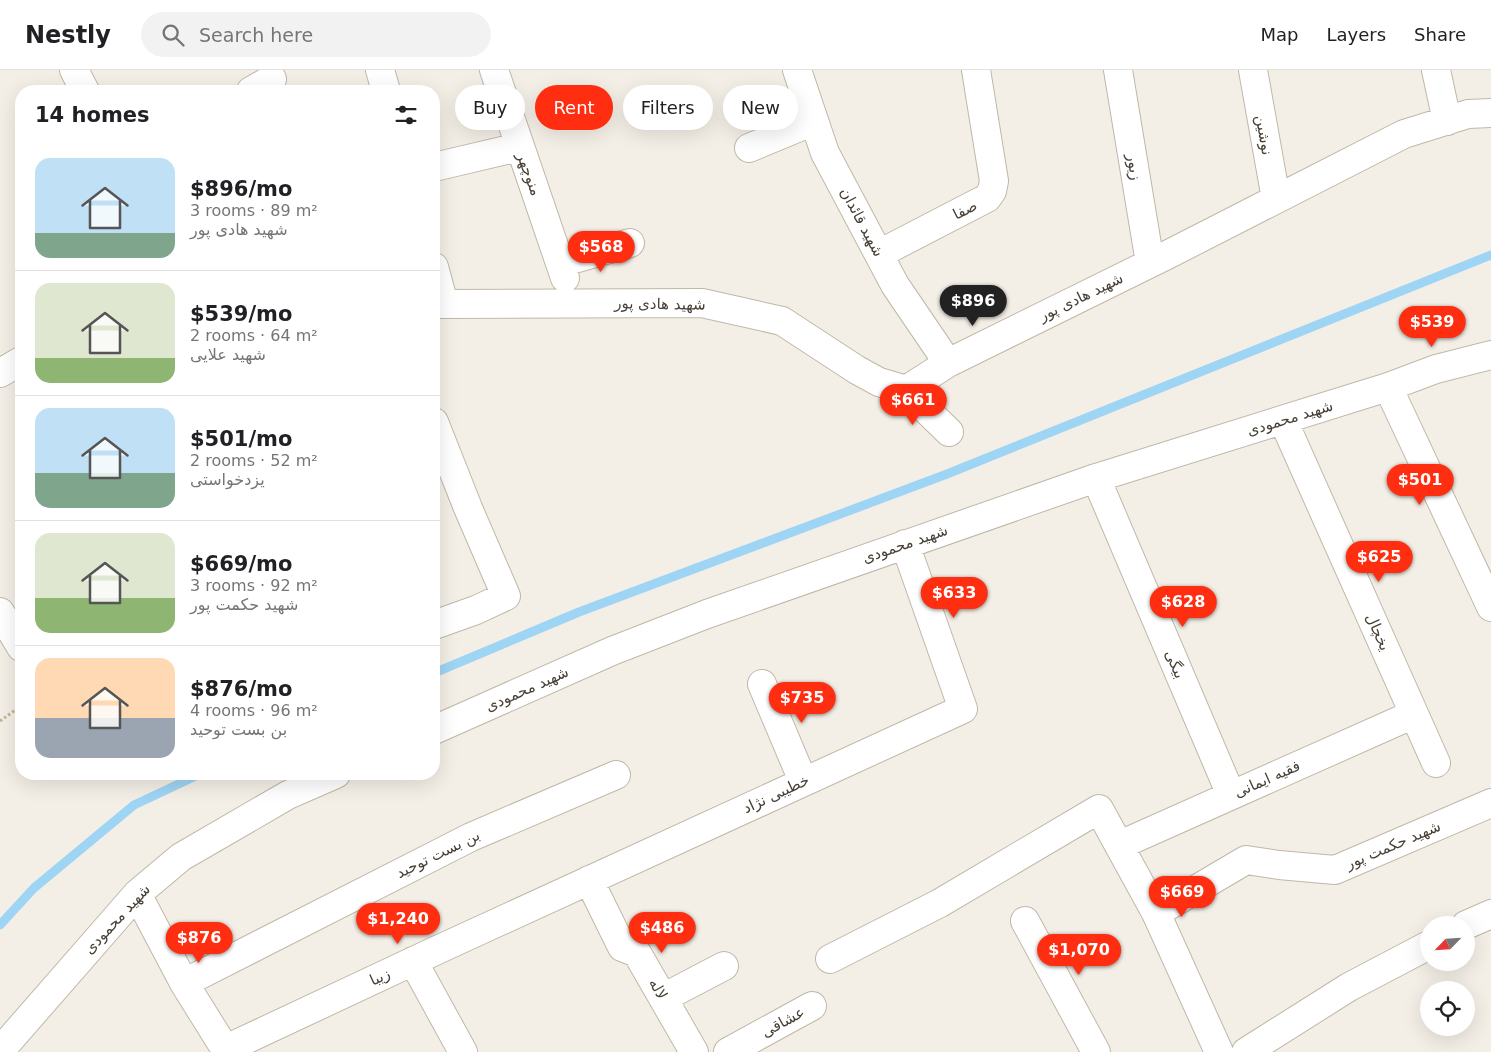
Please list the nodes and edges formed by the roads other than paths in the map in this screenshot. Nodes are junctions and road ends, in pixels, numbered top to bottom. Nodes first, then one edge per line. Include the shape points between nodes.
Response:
1 (74, 70) edge
2 (380, 70) edge
3 (494, 70) edge
4 (797, 70) edge
5 (976, 70) edge
6 (1118, 70) edge
7 (1253, 70) edge
8 (1436, 70) edge
9 (82, 85) edge
10 (384, 85) edge
11 (1491, 113) edge
12 (814, 121) junction
13 (1447, 121) junction
14 (519, 147) junction
15 (749, 148) dead end
16 (440, 166) edge
17 (1276, 199) junction
18 (630, 243) dead end
19 (879, 254) junction
20 (1150, 263) junction
21 (440, 304) edge
22 (1491, 354) edge
23 (948, 363) junction
24 (15, 364) edge
25 (0, 373) edge
26 (1388, 387) junction
27 (906, 390) junction
28 (1283, 420) junction
29 (948, 432) dead end
30 (440, 437) edge
31 (1096, 478) junction
32 (905, 544) junction
33 (1491, 607) edge
34 (0, 612) edge
35 (440, 623) edge
36 (15, 637) edge
37 (762, 684) dead end
38 (1414, 714) junction
39 (440, 727) edge
40 (1436, 763) dead end
41 (616, 775) dead end
42 (322, 780) edge
43 (803, 781) junction
44 (1231, 795) junction
45 (1491, 803) edge
46 (1120, 845) junction
47 (589, 880) junction
48 (137, 894) junction
49 (1156, 913) junction
50 (1491, 914) edge
51 (1025, 921) dead end
52 (1475, 921) edge
53 (1420, 950) edge
54 (830, 959) dead end
55 (413, 961) junction
56 (724, 966) dead end
57 (184, 983) junction
58 (663, 998) junction
59 (812, 1006) dead end
60 (0, 1051) edge
61 (226, 1051) edge
62 (463, 1052) edge
63 (694, 1052) edge
64 (728, 1052) edge
65 (1096, 1052) edge
66 (1219, 1052) edge
67 (1246, 1052) edge

1 - 9 street
2 - 10 street
3 - 14 street, منوچهر
4 - 12 street, شهید قائدان
5 - 19 street, صفا via 994,181 992,192 987,198
6 - 20 street, زیور
7 - 17 street, نوشین
8 - 13 street
11 - 13 street, شهید هادی پور via 1468,114
12 - 15 street
12 - 19 street, شهید قائدان via 825,153
13 - 17 street, شهید هادی پور via 1404,134
14 - 16 street
14 - 18 street, منوچهر via 563,270
17 - 20 street, شهید هادی پور
19 - 23 street, شهید قائدان via 895,285
20 - 23 street, شهید هادی پور
21 - 27 street, شهید هادی پور via 702,303 782,322 857,370 879,382
22 - 26 street, شهید محمودی
23 - 27 street, شهید هادی پور
24 - 25 street
26 - 28 street, شهید محمودی
26 - 33 street
27 - 29 street
28 - 31 street, شهید محمودی
28 - 38 street, یخچال
30 - 35 street via 506,596
31 - 32 street, شهید محمودی
31 - 44 street, بیگی
32 - 39 street, شهید محمودی via 612,651
32 - 43 street, خطیبی نژاد via 963,709
34 - 36 street
37 - 43 street
38 - 40 street, یخچال
38 - 44 street, فقیه ایمانی
41 - 57 street, بن بست توحید via 471,837
42 - 48 street, شهید محمودی via 288,795 181,857
43 - 47 street, خطیبی نژاد
44 - 46 street, فقیه ایمانی
45 - 49 street, شهید حکمت پور via 1335,870 1246,860
46 - 49 street
46 - 54 street via 1099,809 940,903
47 - 55 street, زیبا
47 - 58 street, لاله via 622,947 637,953
48 - 57 street
48 - 60 street, شهید محمودی
49 - 66 street
50 - 52 street
51 - 65 street
53 - 67 street via 1349,987
55 - 61 street, زیبا
55 - 62 street
56 - 58 street
57 - 61 street
58 - 63 street, لاله
59 - 64 street, عشاقی

